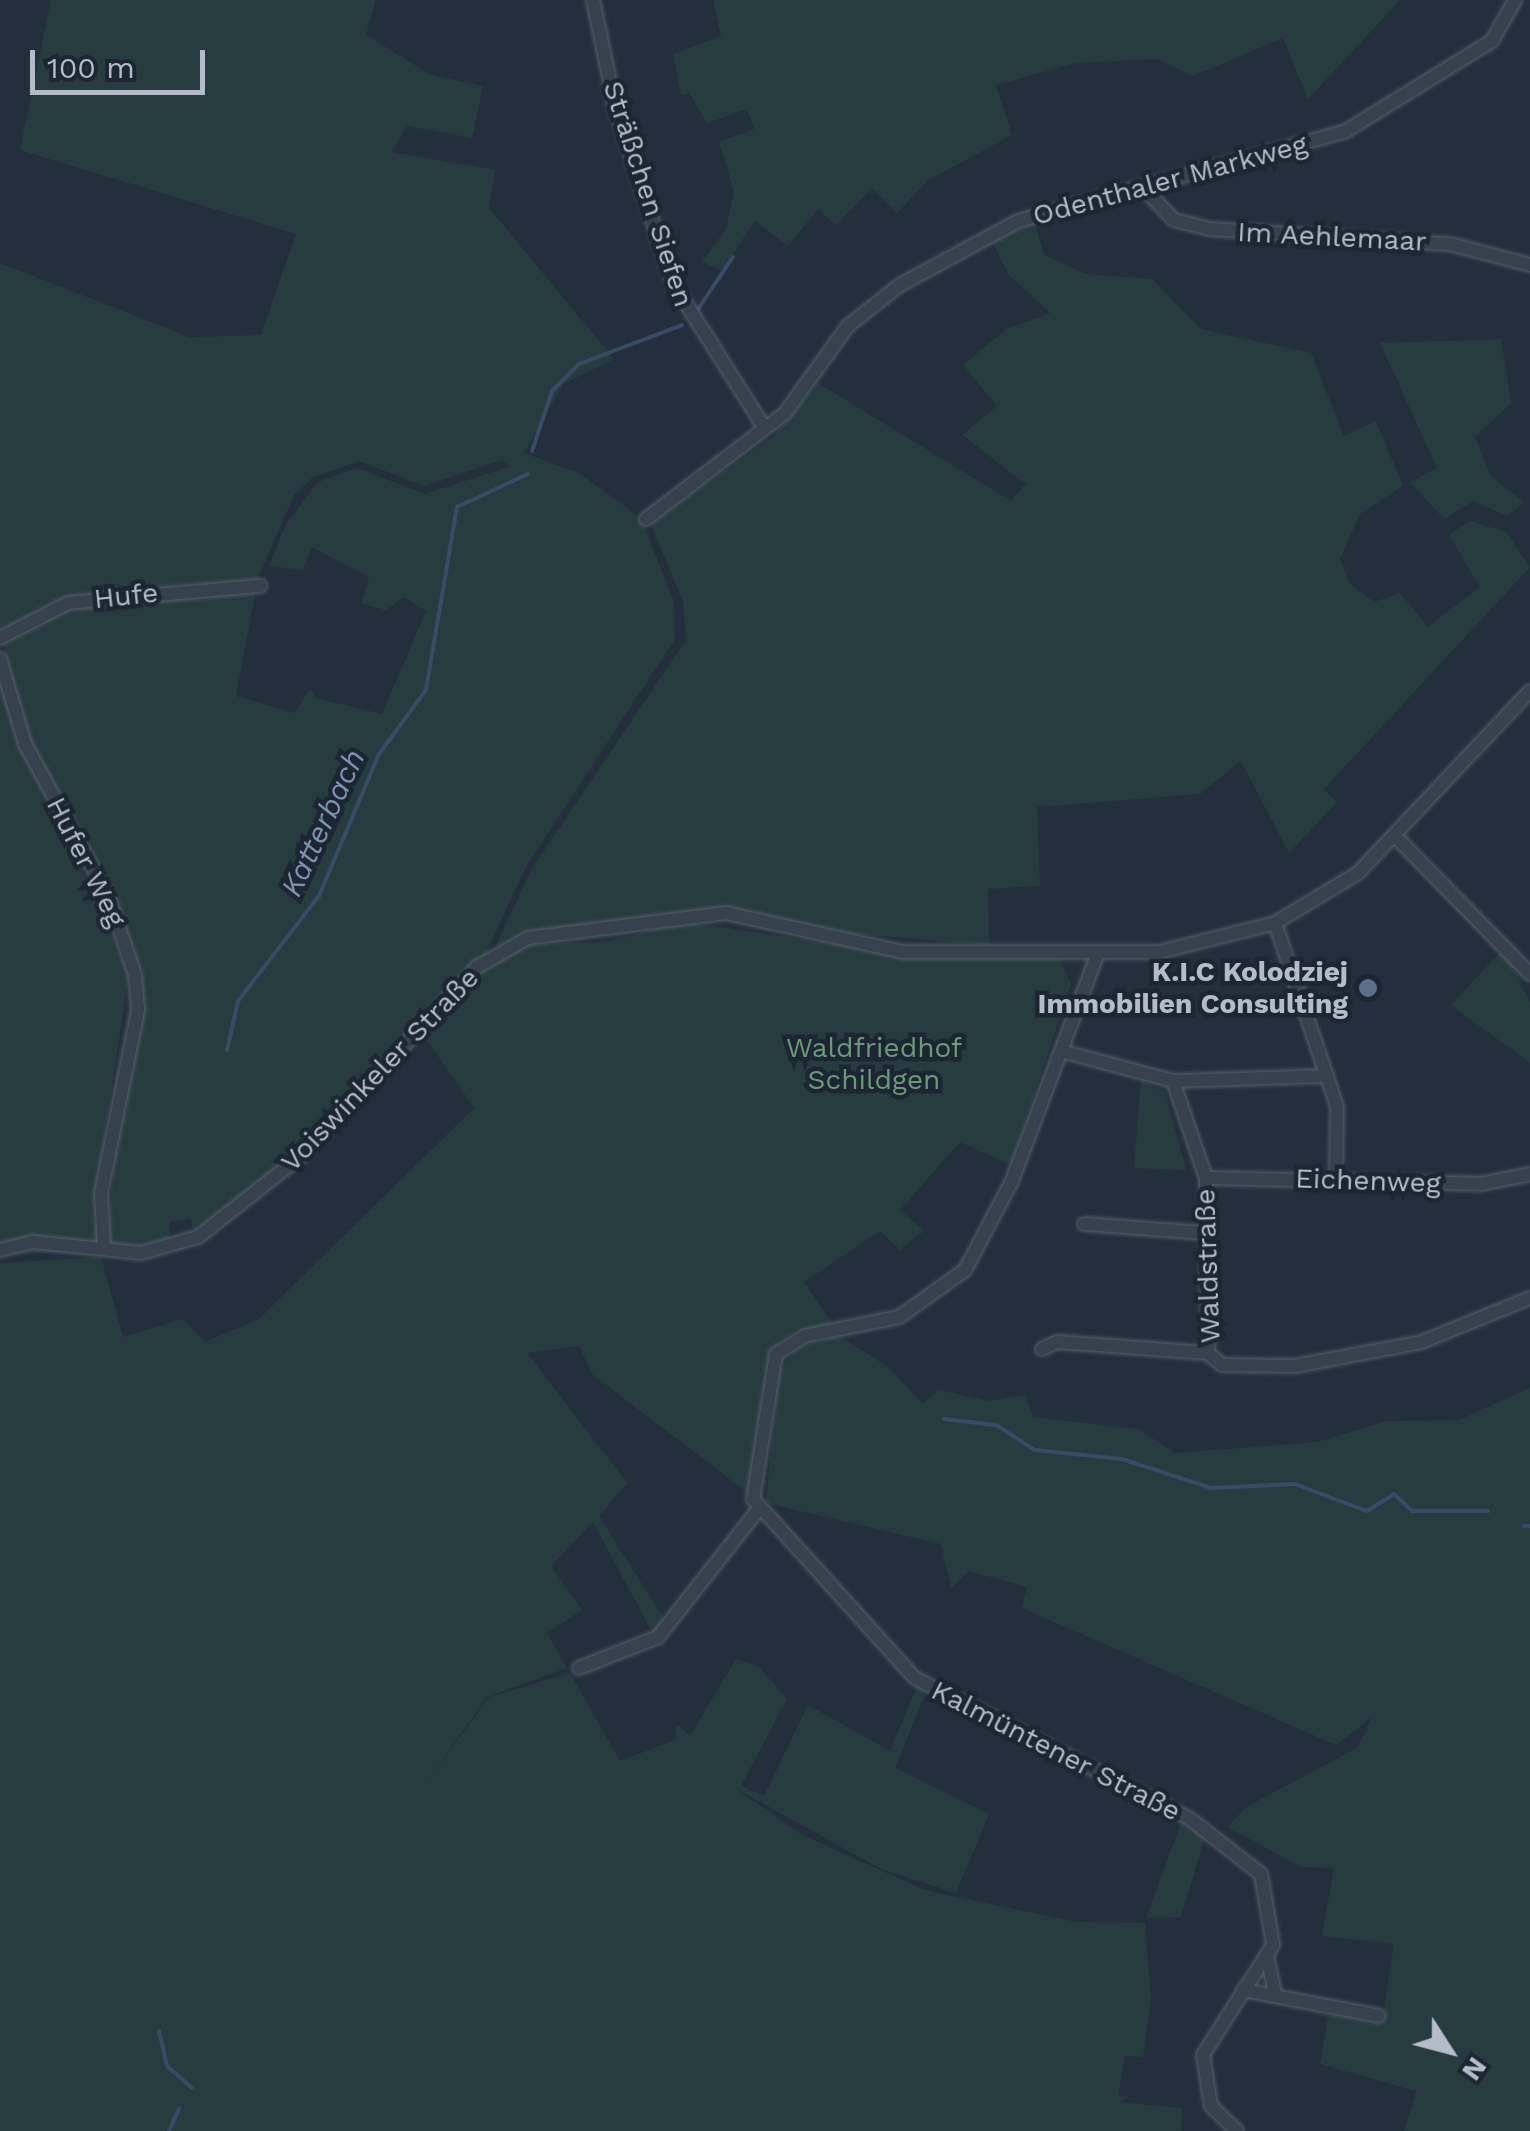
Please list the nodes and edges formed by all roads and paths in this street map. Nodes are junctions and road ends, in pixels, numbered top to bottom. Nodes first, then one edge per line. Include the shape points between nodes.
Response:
1 (594, 0) edge
2 (1516, 0) edge
3 (1148, 192) junction
4 (1530, 264) edge
5 (764, 427) junction
6 (646, 518) dead end
7 (260, 586) dead end
8 (0, 638) edge
9 (0, 659) edge
10 (1530, 690) edge
11 (1395, 836) junction
12 (1276, 922) junction
13 (1098, 953) junction
14 (1529, 968) edge
15 (1065, 1052) junction
16 (1327, 1076) junction
17 (1173, 1081) junction
18 (1530, 1174) edge
19 (1206, 1178) junction
20 (1336, 1180) junction
21 (1084, 1224) dead end
22 (1204, 1233) junction
23 (104, 1248) junction
24 (0, 1250) edge
25 (1530, 1298) edge
26 (1042, 1349) dead end
27 (1208, 1353) junction
28 (758, 1510) junction
29 (579, 1668) dead end
30 (1266, 1956) junction
31 (1242, 1990) junction
32 (1275, 1995) junction
33 (1379, 2016) dead end
34 (1237, 2131) edge

1 - 5 street, Sträßchen Siefen via 614,106 677,293
2 - 3 street, Odenthaler Markweg via 1492,42 1346,131
3 - 4 street, Im Aehlemaar via 1174,220 1209,228 1450,244
3 - 5 street, Odenthaler Markweg via 1018,221 900,285 848,326 798,398
5 - 6 street, Odenthaler Markweg
7 - 8 street, Hufe via 68,603
9 - 23 street, Hufer Weg via 25,744 109,898 135,974 138,1010 101,1193
10 - 11 street, Voiswinkeler Straße
11 - 12 street, Voiswinkeler Straße via 1348,881
11 - 14 street
12 - 13 street, Voiswinkeler Straße via 1176,951
12 - 16 street
13 - 15 street
13 - 23 street, Voiswinkeler Straße via 904,952 726,913 528,938 477,967 300,1156 198,1236 141,1253
15 - 17 street
15 - 28 street via 997,1213 957,1280 902,1316 805,1336 776,1354
16 - 17 street
16 - 20 street via 1337,1106
17 - 19 street, Waldstraße
18 - 20 street, Eichenweg via 1481,1184
19 - 20 street, Eichenweg
19 - 22 street, Waldstraße
21 - 22 street
22 - 27 street, Waldstraße
23 - 24 street, Voiswinkeler Straße
25 - 27 street, Waldstraße via 1422,1342 1294,1366 1248,1369
26 - 27 street via 1057,1342
28 - 29 street via 658,1637
28 - 30 street, Kalmüntener Straße via 928,1688 1190,1819 1258,1871 1270,1891
30 - 31 street
30 - 32 street, Kalmüntener Straße
31 - 32 street
31 - 34 street via 1203,2054 1211,2106
32 - 33 street

